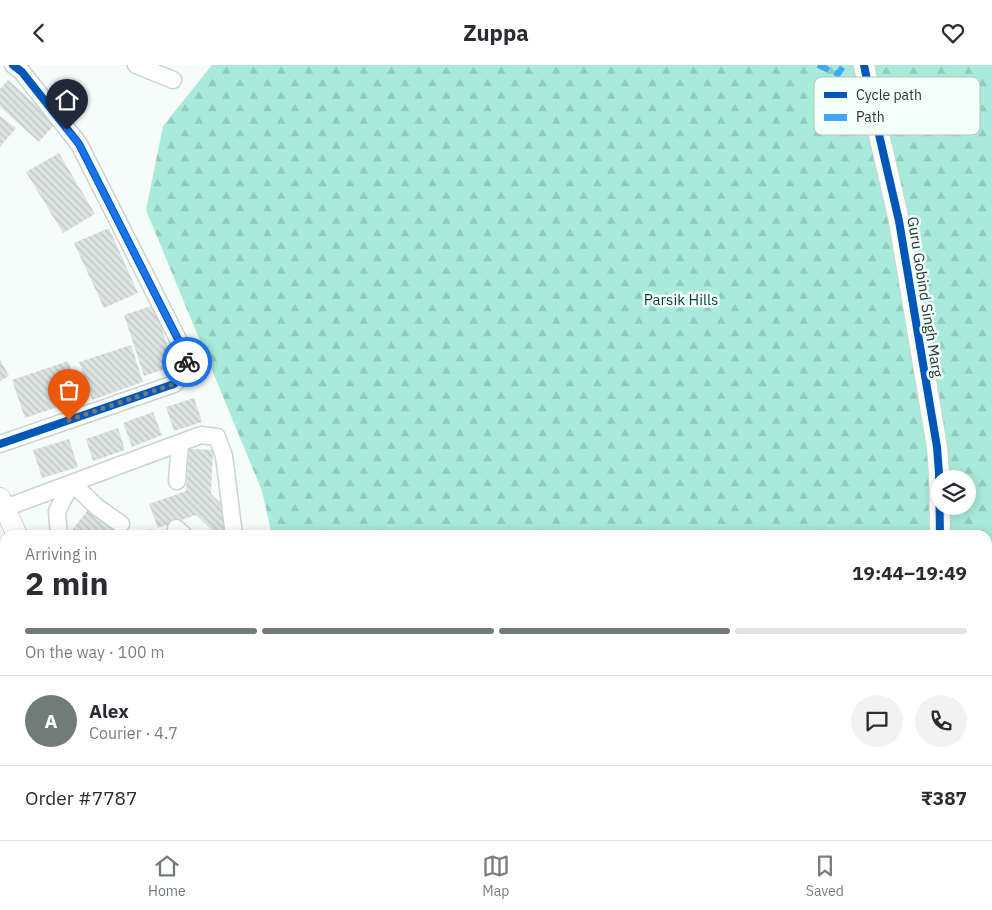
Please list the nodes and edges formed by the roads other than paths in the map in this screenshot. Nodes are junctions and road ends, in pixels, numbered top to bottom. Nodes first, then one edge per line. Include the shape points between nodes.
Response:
1 (11, 65) edge
2 (136, 65) edge
3 (0, 66) edge
4 (174, 80) dead end
5 (879, 135) edge
6 (180, 443) junction
7 (0, 444) edge
8 (177, 481) dead end
9 (72, 483) junction
10 (2, 503) edge
11 (122, 524) dead end
12 (14, 530) edge
13 (59, 530) edge
14 (233, 530) edge
15 (940, 530) edge

1 - 3 street
1 - 7 street via 22,72 79,144 186,355 188,366 174,384
2 - 4 street
5 - 15 street, Guru Gobind Singh Marg via 899,221 937,447
6 - 8 street
6 - 9 street
6 - 14 street via 201,435 216,437 224,456
9 - 10 street
9 - 11 street
9 - 13 street via 57,511
10 - 12 street

